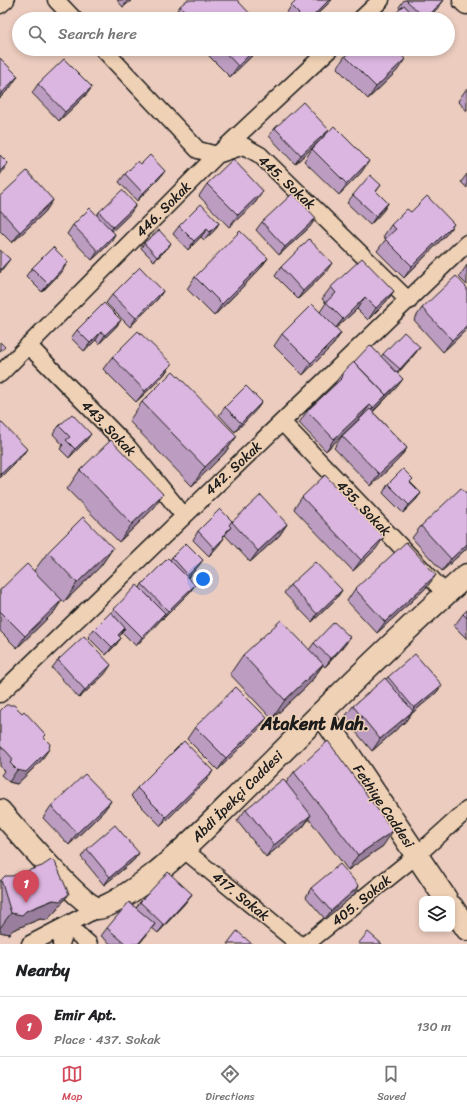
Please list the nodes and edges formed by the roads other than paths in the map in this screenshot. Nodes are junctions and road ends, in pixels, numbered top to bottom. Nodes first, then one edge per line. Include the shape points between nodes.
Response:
1 (6, 0) edge
2 (56, 0) edge
3 (381, 0) edge
4 (464, 0) edge
5 (467, 3) edge
6 (0, 6) edge
7 (67, 12) edge
8 (368, 12) edge
9 (110, 56) edge
10 (322, 56) edge
11 (216, 155) junction
12 (467, 243) edge
13 (409, 300) junction
14 (28, 345) junction
15 (0, 374) edge
16 (282, 422) junction
17 (184, 516) junction
18 (467, 576) edge
19 (446, 594) junction
20 (0, 694) edge
21 (321, 713) junction
22 (467, 810) edge
23 (0, 811) edge
24 (183, 849) junction
25 (417, 855) junction
26 (444, 896) edge
27 (99, 908) junction
28 (455, 911) edge
29 (67, 925) junction
30 (467, 929) edge
31 (30, 944) edge
32 (61, 944) edge
33 (89, 944) edge
34 (299, 944) edge
35 (306, 944) edge

1 - 6 street
2 - 7 street
3 - 8 street
4 - 5 street
9 - 11 street via 198,150
10 - 11 street, 446. Sokak
11 - 13 street, 445. Sokak via 244,146 260,155
11 - 14 street, 446. Sokak
12 - 13 street, 442. Sokak
13 - 16 street, 442. Sokak
14 - 15 street, 446. Sokak
14 - 17 street, 443. Sokak via 128,447
16 - 17 street, 442. Sokak
16 - 19 street, 435. Sokak
17 - 20 street, 442. Sokak
18 - 19 street, Abdi İpekçi Caddesi
19 - 21 street, Abdi İpekçi Caddesi
21 - 24 street, Abdi İpekçi Caddesi
21 - 25 street, Fethiye Caddesi
22 - 25 street, 405. Sokak
23 - 27 street via 52,868 89,904
24 - 27 street, Abdi İpekçi Caddesi via 151,877 108,906
24 - 34 street, 417. Sokak
25 - 26 street, Fethiye Caddesi
25 - 35 street, 405. Sokak
27 - 29 street
28 - 30 street
29 - 31 street
29 - 32 street
29 - 33 street

